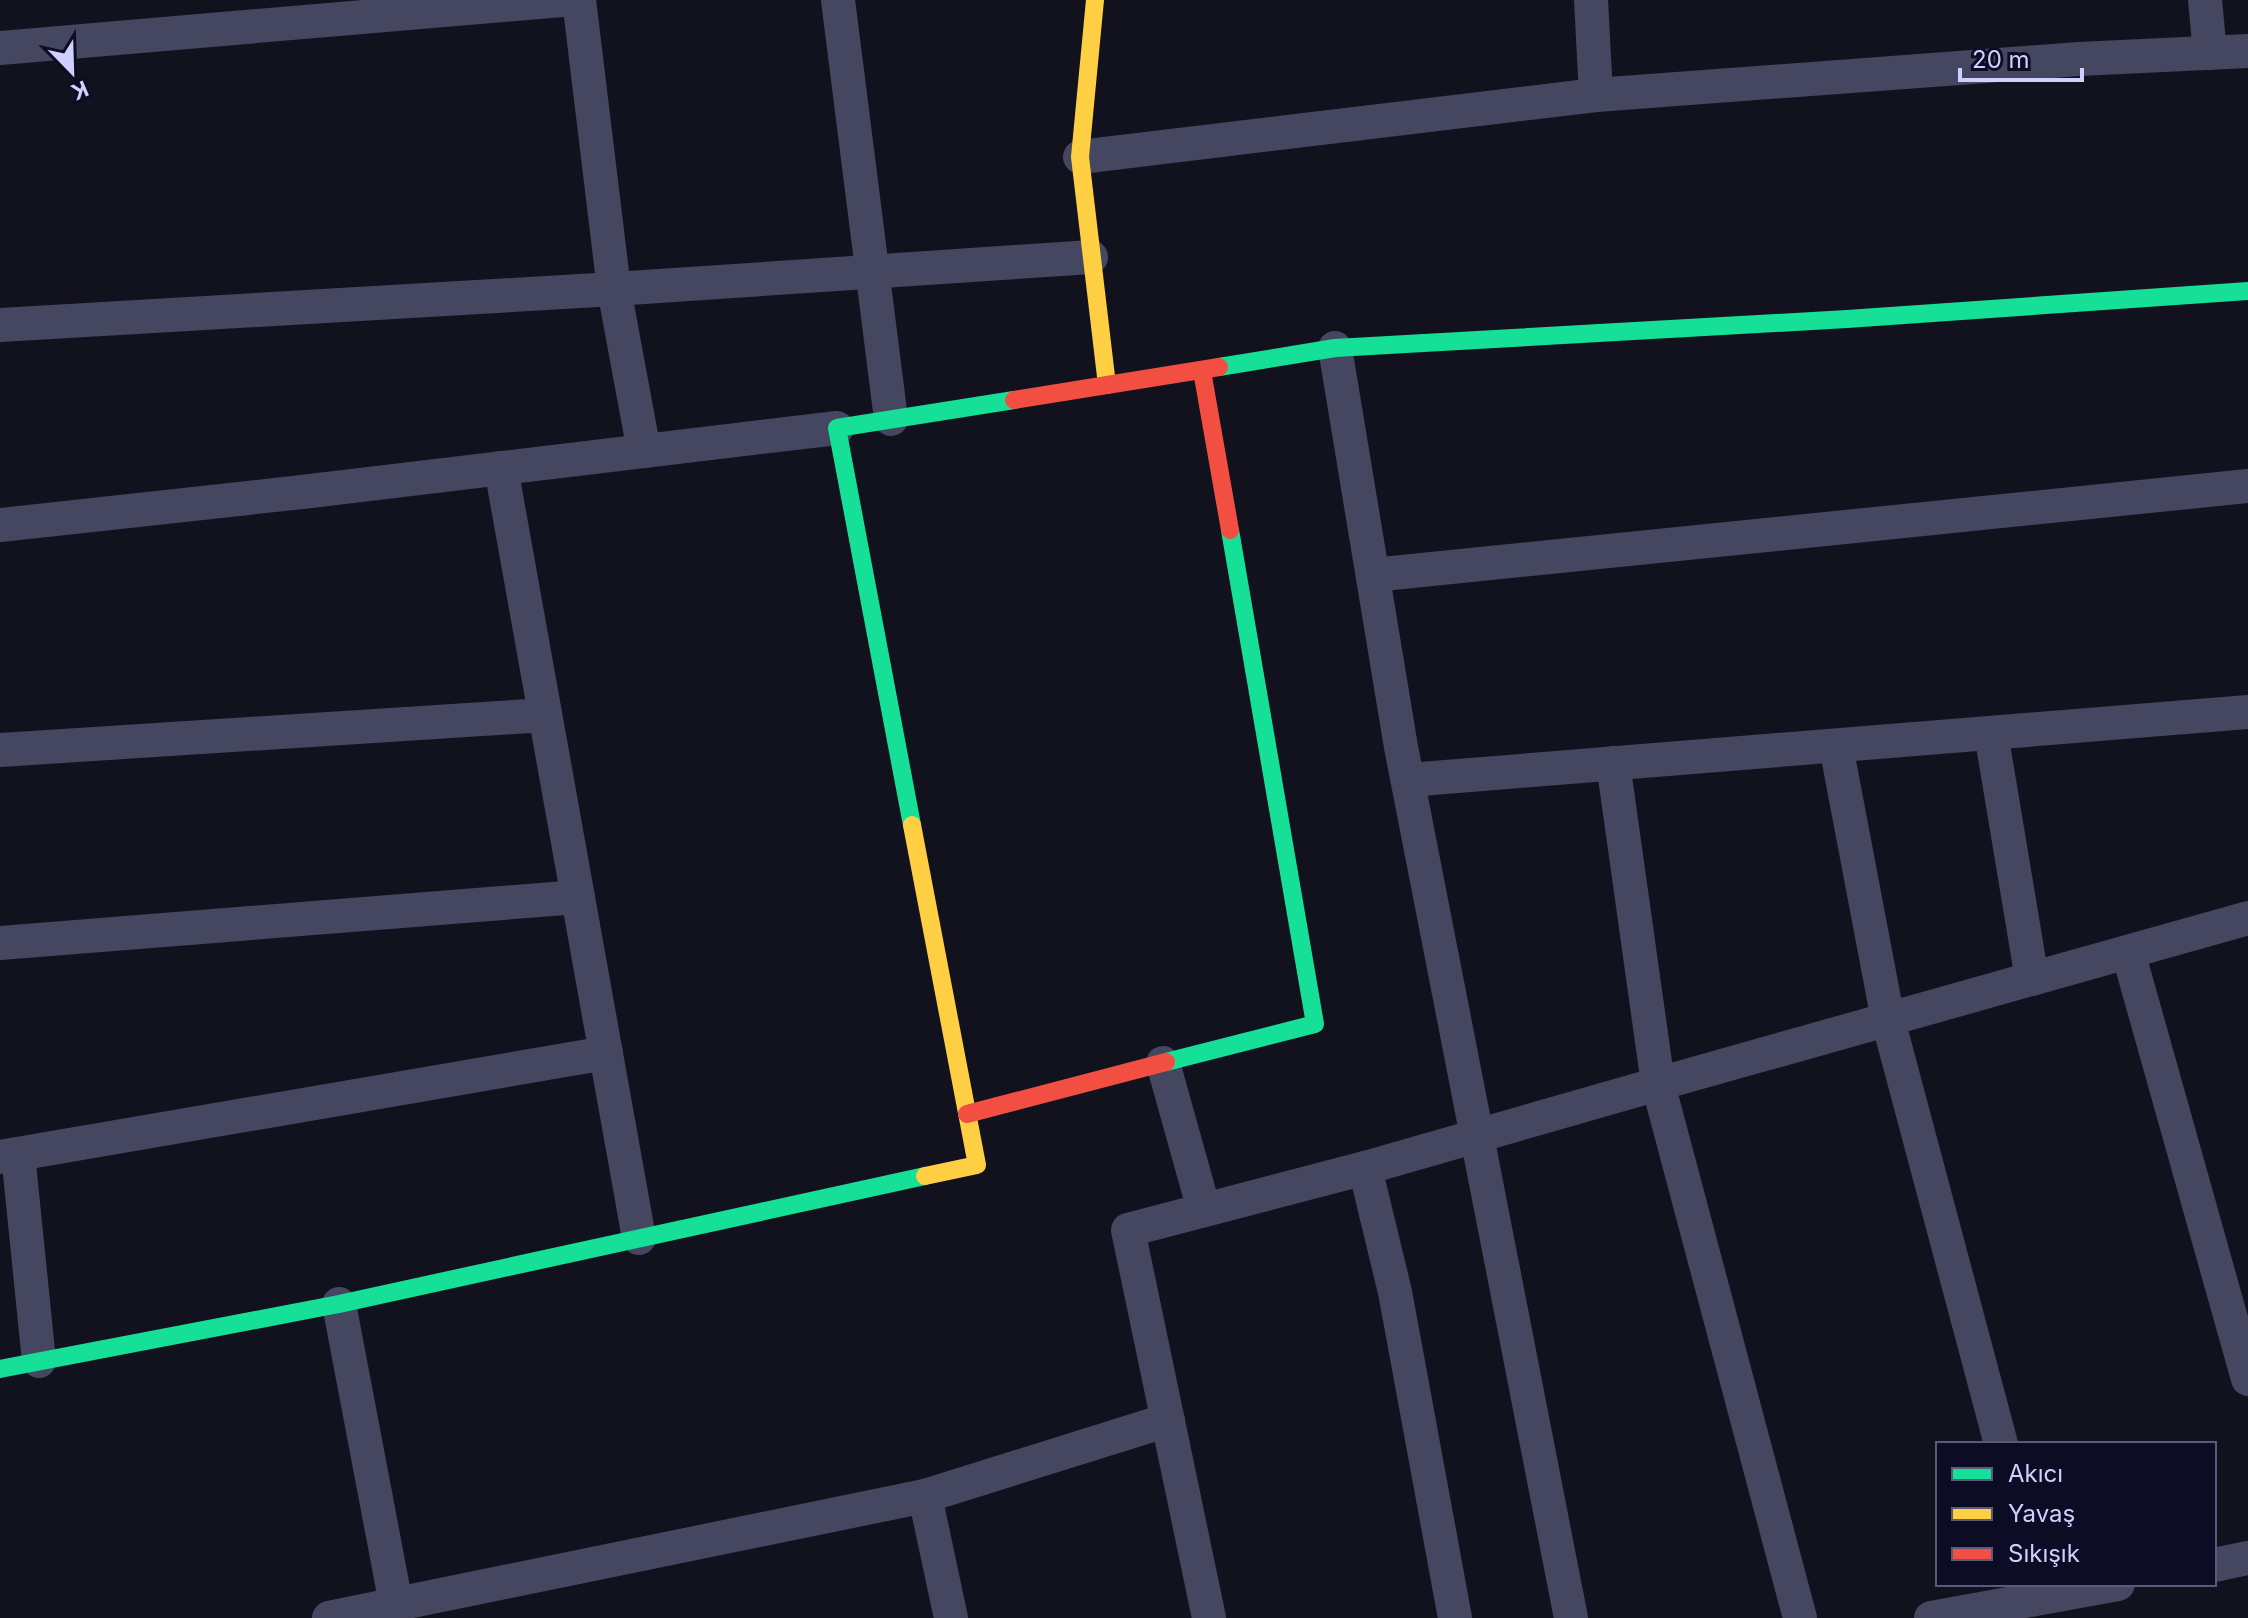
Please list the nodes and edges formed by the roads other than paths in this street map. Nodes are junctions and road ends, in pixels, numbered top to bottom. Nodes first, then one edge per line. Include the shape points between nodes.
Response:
1 (562, 0) edge
2 (579, 0) edge
3 (838, 0) edge
4 (1591, 0) edge
5 (2205, 0) edge
6 (1103, 1) edge
7 (0, 48) edge
8 (2248, 51) edge
9 (2210, 53) junction
10 (1596, 95) junction
11 (1080, 157) junction
12 (1091, 257) junction
13 (872, 272) junction
14 (614, 289) junction
15 (2248, 291) edge
16 (0, 325) edge
17 (1335, 348) junction
18 (1202, 371) junction
19 (1107, 385) junction
20 (891, 419) junction
21 (837, 428) junction
22 (644, 451) junction
23 (501, 468) junction
24 (2248, 486) edge
25 (0, 525) edge
26 (1373, 575) junction
27 (2248, 712) edge
28 (545, 715) junction
29 (1991, 733) junction
30 (1836, 746) junction
31 (0, 750) edge
32 (1613, 763) junction
33 (1408, 780) junction
34 (578, 897) junction
35 (2248, 918) edge
36 (0, 943) edge
37 (2128, 952) junction
38 (2032, 979) junction
39 (1888, 1020) junction
40 (606, 1053) junction
41 (1163, 1063) junction
42 (1658, 1084) junction
43 (967, 1114) junction
44 (1478, 1135) junction
45 (9, 1156) edge
46 (1365, 1168) junction
47 (1204, 1210) junction
48 (639, 1238) junction
49 (339, 1304) junction
50 (39, 1361) junction
51 (0, 1369) edge
52 (2248, 1379) edge
53 (1168, 1420) junction
54 (2000, 1442) edge
55 (925, 1496) junction
56 (2248, 1558) edge
57 (2216, 1565) edge
58 (2109, 1586) edge
59 (2043, 1600) edge
60 (396, 1604) junction
61 (452, 1606) edge
62 (329, 1618) edge
63 (951, 1618) edge
64 (1209, 1618) edge
65 (1455, 1618) edge
66 (1571, 1618) edge
67 (1800, 1618) edge
68 (1931, 1618) edge

1 - 7 street
2 - 14 street
3 - 13 street
4 - 10 street
5 - 9 street
6 - 11 main road
8 - 9 street
9 - 10 street
10 - 11 street
11 - 12 main road
12 - 13 street
12 - 19 main road
13 - 14 street
13 - 20 street
14 - 16 street
14 - 22 street
15 - 17 main road
17 - 18 main road
17 - 26 street
18 - 19 main road
18 - 41 main road via 1315,1024
19 - 20 main road
20 - 21 main road
21 - 22 street
21 - 43 main road
22 - 23 street
23 - 25 street
23 - 28 street
24 - 26 street
26 - 33 street
27 - 29 street
28 - 31 street
28 - 34 street
29 - 30 street
29 - 38 street
30 - 32 street
30 - 39 street
32 - 33 street
32 - 42 street
33 - 44 street
34 - 36 street
34 - 40 street
35 - 37 street
37 - 38 street
37 - 52 street
38 - 39 street
39 - 42 street
39 - 54 street
40 - 45 street
40 - 48 street
41 - 43 main road
41 - 47 street
42 - 44 street
42 - 67 street
43 - 48 main road via 977,1165
44 - 46 street
44 - 66 street
45 - 50 street
46 - 47 street
46 - 65 street via 1395,1292
47 - 53 street via 1128,1230
48 - 49 main road
49 - 50 main road
49 - 60 street
50 - 51 main road
53 - 55 street
53 - 64 street
55 - 61 street
55 - 63 street
56 - 57 street
58 - 59 street
59 - 68 street
60 - 61 street
60 - 62 street

